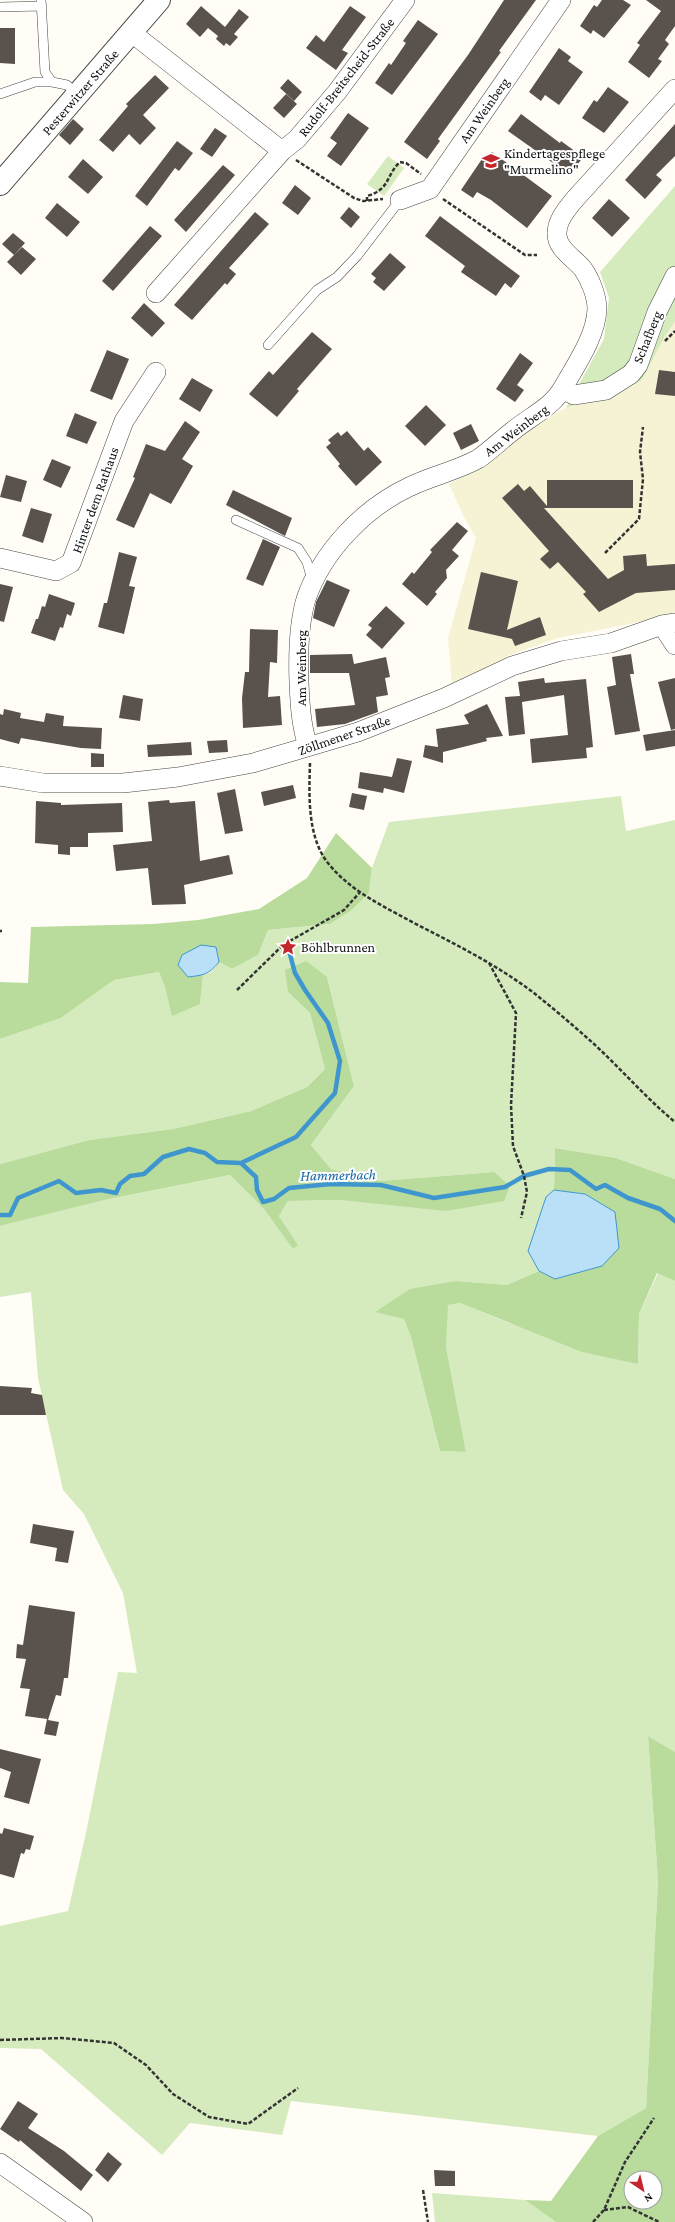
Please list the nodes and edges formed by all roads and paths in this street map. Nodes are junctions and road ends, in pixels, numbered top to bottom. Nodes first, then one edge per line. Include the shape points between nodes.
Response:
1 (160, 0) edge
2 (405, 0) edge
3 (561, 0) edge
4 (42, 3) edge
5 (0, 7) edge
6 (132, 33) junction
7 (52, 82) junction
8 (675, 89) edge
9 (0, 94) edge
10 (77, 94) junction
11 (288, 155) junction
12 (0, 184) edge
13 (436, 189) junction
14 (392, 199) junction
15 (367, 201) junction
16 (537, 255) dead end
17 (675, 276) edge
18 (156, 293) dead end
19 (268, 346) dead end
20 (156, 372) dead end
21 (562, 389) junction
22 (643, 427) dead end
23 (236, 520) dead end
24 (606, 553) dead end
25 (0, 558) edge
26 (315, 577) junction
27 (668, 624) edge
28 (675, 645) edge
29 (309, 752) junction
30 (0, 776) edge
31 (360, 892) junction
32 (283, 946) junction
33 (287, 948) dead end
34 (489, 963) junction
35 (237, 990) dead end
36 (675, 1122) edge
37 (521, 1218) dead end
38 (0, 2040) edge
39 (298, 2088) dead end
40 (654, 2118) dead end
41 (0, 2163) edge
42 (423, 2190) dead end
43 (604, 2210) junction
44 (82, 2222) edge
45 (428, 2222) edge
46 (593, 2222) edge
47 (659, 2222) edge

1 - 6 street, Pesterwitzer Straße
2 - 11 street, Rudolf-Breitscheid-Straße
3 - 13 street, Am Weinberg
4 - 5 lane
4 - 7 lane via 45,72
6 - 10 street, Pesterwitzer Straße
6 - 11 street
7 - 9 lane via 36,82
7 - 10 lane via 67,85
8 - 21 street, Am Weinberg via 575,199 559,224 556,234 560,246 584,271 592,287 597,308 593,329
10 - 12 street, Pesterwitzer Straße
11 - 15 path via 354,198
11 - 18 street, Rudolf-Breitscheid-Straße
13 - 14 street, Am Weinberg
13 - 15 path via 406,163 400,162 385,187 367,196
13 - 16 path via 525,254
14 - 15 path
14 - 19 lane via 357,256 337,277 317,290
17 - 21 street, Schafberg via 657,312 638,365 631,374 606,390 574,395
20 - 25 street, Hinter dem Rathaus via 124,421 71,563 56,571
21 - 26 street, Am Weinberg via 550,404 478,458 407,488 371,511 351,529
22 - 24 path via 640,452 643,478 639,519
23 - 26 lane via 298,548 307,562 310,573
26 - 29 street, Am Weinberg via 306,600 301,625 298,666 303,733
27 - 28 street
27 - 29 street, Zöllmener Straße via 612,643 561,651 512,666 444,698
29 - 30 street, Zöllmener Straße via 141,782 66,784
29 - 31 path via 310,810 318,847 344,881
31 - 32 path via 344,910
31 - 34 path
32 - 33 path
32 - 35 path
34 - 36 path via 533,993 594,1044 654,1105
34 - 37 path via 516,1013 511,1105 513,1146 528,1192
38 - 39 path via 62,2038 114,2043 146,2065 173,2094 209,2117 248,2124
40 - 43 path via 625,2162
41 - 44 street
42 - 45 path
43 - 46 path
43 - 47 path via 628,2206

